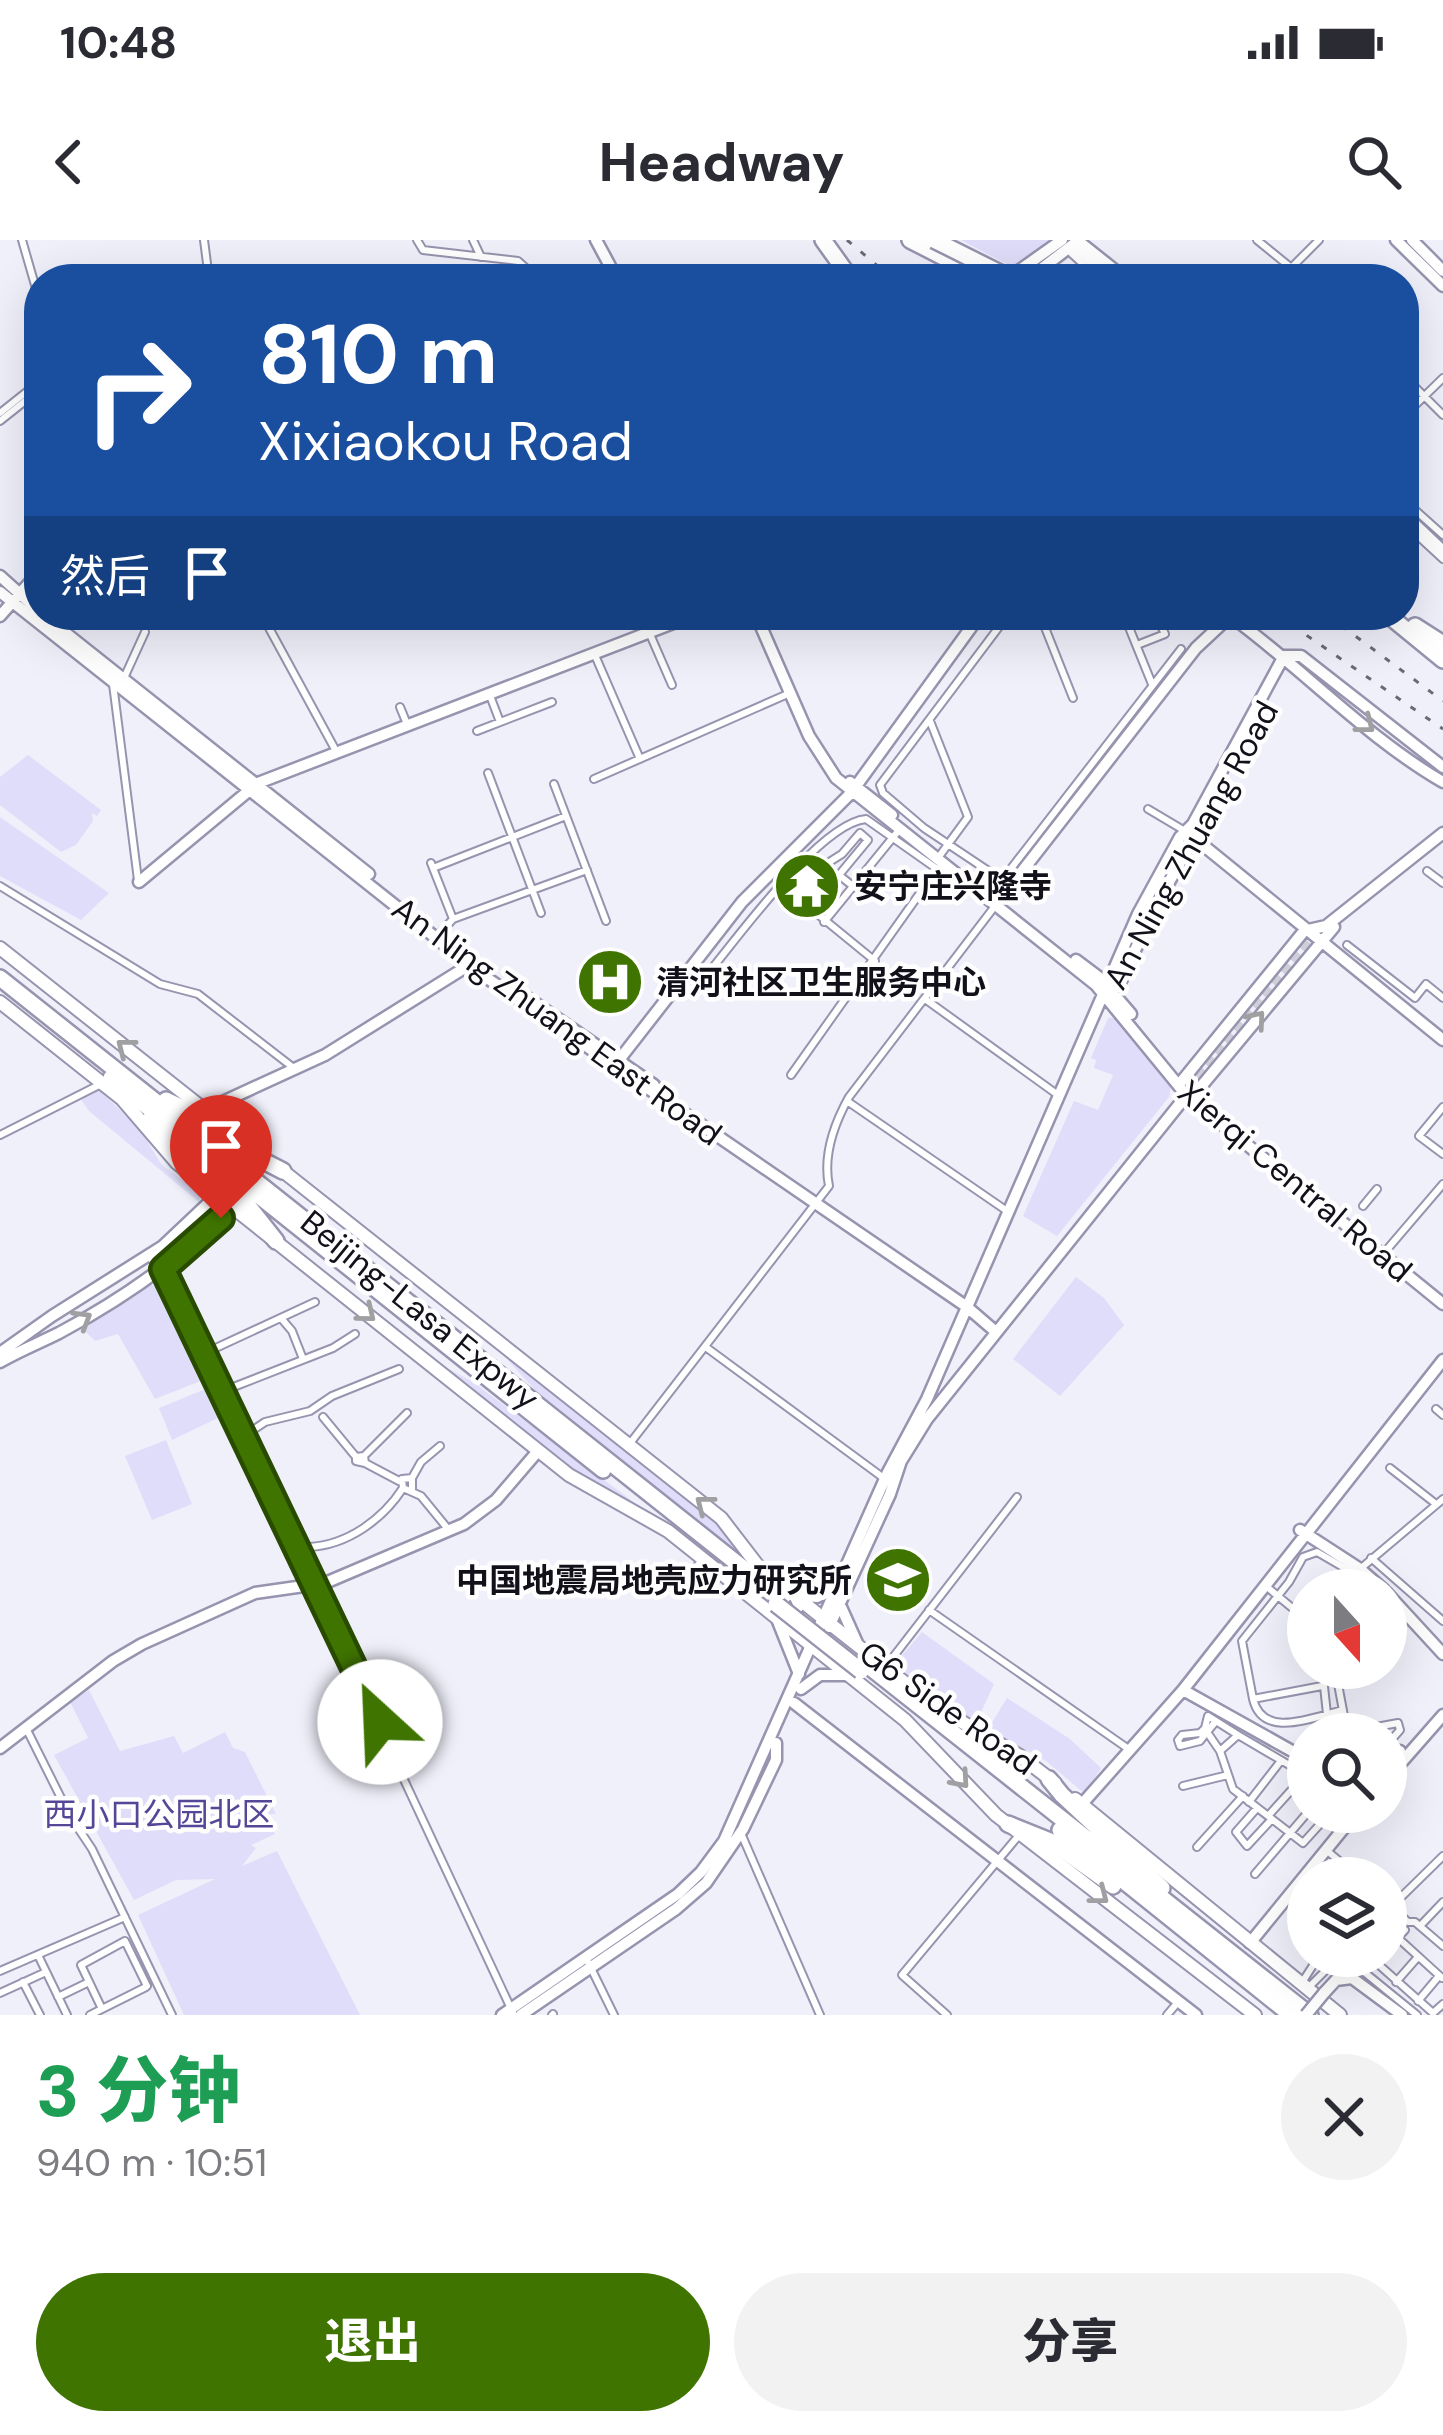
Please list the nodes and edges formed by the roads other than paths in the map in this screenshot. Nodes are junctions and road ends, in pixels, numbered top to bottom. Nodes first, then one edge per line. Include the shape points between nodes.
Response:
1 (417, 240) edge
2 (472, 240) edge
3 (910, 240) edge
4 (934, 240) edge
5 (1257, 240) edge
6 (1319, 240) edge
7 (1396, 240) edge
8 (1412, 240) edge
9 (1075, 243) edge
10 (481, 257) junction
11 (521, 264) edge
12 (957, 264) edge
13 (982, 264) edge
14 (1038, 264) edge
15 (1048, 264) edge
16 (1097, 264) edge
17 (1105, 264) edge
18 (1289, 264) edge
19 (1294, 264) edge
20 (1443, 271) edge
21 (1443, 286) edge
22 (1443, 378) edge
23 (1419, 391) edge
24 (1424, 396) junction
25 (24, 398) edge
26 (1419, 401) edge
27 (1443, 415) edge
28 (0, 417) edge
29 (1419, 527) edge
30 (1419, 527) edge
31 (1419, 535) edge
32 (1421, 538) joint
33 (1442, 549) edge
34 (0, 576) edge
35 (0, 592) edge
36 (24, 592) edge
37 (24, 595) edge
38 (18, 600) junction
39 (24, 603) edge
40 (24, 605) edge
41 (0, 620) edge
42 (1419, 629) edge
43 (56, 630) edge
44 (61, 630) edge
45 (270, 630) edge
46 (654, 630) edge
47 (766, 630) edge
48 (767, 630) edge
49 (970, 630) edge
50 (997, 630) edge
51 (1046, 630) edge
52 (1130, 630) edge
53 (1163, 630) edge
54 (1214, 630) edge
55 (1249, 630) edge
56 (1406, 630) edge
57 (145, 632) dead end
58 (649, 632) junction
59 (1136, 645) junction
60 (1443, 647) edge
61 (1181, 649) dead end
62 (593, 653) junction
63 (1288, 659) junction
64 (1443, 660) edge
65 (118, 679) junction
66 (1152, 685) junction
67 (672, 686) dead end
68 (489, 693) junction
69 (790, 694) junction
70 (1072, 698) dead end
71 (553, 702) dead end
72 (918, 704) junction
73 (400, 707) dead end
74 (930, 718) junction
75 (500, 722) junction
76 (407, 724) junction
77 (477, 730) dead end
78 (336, 751) junction
79 (640, 759) junction
80 (1443, 767) edge
81 (488, 773) dead end
82 (594, 779) dead end
83 (1443, 782) edge
84 (554, 784) dead end
85 (254, 786) junction
86 (854, 790) junction
87 (1148, 809) dead end
88 (566, 816) junction
89 (896, 834) junction
90 (1189, 834) junction
91 (513, 837) junction
92 (1443, 837) edge
93 (834, 858) junction
94 (942, 858) junction
95 (845, 867) junction
96 (587, 870) junction
97 (1426, 871) dead end
98 (832, 878) junction
99 (139, 882) joint
100 (1443, 883) edge
101 (782, 885) junction
102 (0, 886) edge
103 (854, 887) junction
104 (533, 890) junction
105 (818, 895) dead end
106 (997, 903) junction
107 (810, 906) junction
108 (541, 913) dead end
109 (453, 920) junction
110 (606, 921) dead end
111 (824, 922) junction
112 (1304, 931) junction
113 (442, 932) junction
114 (1320, 944) junction
115 (1347, 945) dead end
116 (0, 947) edge
117 (875, 961) junction
118 (474, 962) junction
119 (714, 966) dead end
120 (0, 978) edge
121 (1393, 981) junction
122 (0, 991) edge
123 (1108, 992) junction
124 (1384, 994) junction
125 (1443, 998) edge
126 (925, 999) junction
127 (0, 1002) edge
128 (1442, 1038) edge
129 (619, 1060) junction
130 (295, 1069) junction
131 (791, 1075) dead end
132 (109, 1083) junction
133 (136, 1085) junction
134 (1187, 1090) junction
135 (1060, 1097) junction
136 (847, 1101) junction
137 (164, 1106) junction
138 (1443, 1107) edge
139 (206, 1110) junction
140 (0, 1135) edge
141 (1443, 1154) edge
142 (254, 1156) junction
143 (283, 1171) junction
144 (1443, 1184) edge
145 (1377, 1189) dead end
146 (212, 1200) junction
147 (818, 1202) junction
148 (1363, 1206) dead end
149 (232, 1207) junction
150 (1009, 1213) junction
151 (221, 1218) junction
152 (276, 1241) junction
153 (163, 1246) junction
154 (1383, 1253) junction
155 (149, 1257) junction
156 (174, 1261) junction
157 (137, 1264) junction
158 (163, 1269) junction
159 (146, 1280) junction
160 (1443, 1300) edge
161 (315, 1302) dead end
162 (968, 1304) junction
163 (281, 1318) junction
164 (996, 1328) junction
165 (355, 1334) dead end
166 (706, 1347) junction
167 (1443, 1350) edge
168 (205, 1353) junction
169 (0, 1358) edge
170 (304, 1359) junction
171 (1443, 1360) edge
172 (399, 1370) dead end
173 (236, 1386) dead end
174 (314, 1408) junction
175 (407, 1412) dead end
176 (914, 1424) junction
177 (244, 1436) junction
178 (628, 1445) junction
179 (440, 1446) dead end
180 (538, 1451) junction
181 (362, 1458) junction
182 (1390, 1468) dead end
183 (890, 1480) junction
184 (405, 1486) junction
185 (1017, 1497) dead end
186 (1439, 1502) edge
187 (449, 1532) junction
188 (1302, 1532) junction
189 (309, 1547) dead end
190 (1371, 1558) junction
191 (703, 1559) junction
192 (1295, 1569) edge
193 (1346, 1569) edge
194 (1360, 1569) joint
195 (1287, 1582) edge
196 (840, 1583) junction
197 (316, 1585) junction
198 (1264, 1585) junction
199 (676, 1591) dead end
200 (1278, 1596) junction
201 (842, 1598) junction
202 (779, 1604) junction
203 (1287, 1604) edge
204 (1407, 1609) edge
205 (929, 1610) junction
206 (828, 1622) junction
207 (1440, 1631) edge
208 (1222, 1637) junction
209 (815, 1648) junction
210 (1443, 1654) edge
211 (859, 1665) junction
212 (885, 1667) junction
213 (799, 1672) junction
214 (1294, 1689) edge
215 (1339, 1689) edge
216 (1183, 1690) junction
217 (1253, 1699) junction
218 (794, 1703) junction
219 (1443, 1705) edge
220 (1343, 1710) junction
221 (1331, 1713) edge
222 (1343, 1713) edge
223 (1443, 1715) edge
224 (1287, 1721) edge
225 (26, 1728) junction
226 (1238, 1735) junction
227 (1407, 1745) edge
228 (0, 1748) edge
229 (1287, 1748) edge
230 (1130, 1750) junction
231 (1220, 1750) junction
232 (1407, 1756) edge
233 (1281, 1761) junction
234 (1287, 1765) edge
235 (1228, 1775) junction
236 (1049, 1779) junction
237 (1183, 1786) dead end
238 (1287, 1798) edge
239 (1246, 1799) junction
240 (1082, 1804) junction
241 (1257, 1808) junction
242 (1270, 1818) junction
243 (1014, 1829) junction
244 (736, 1830) junction
245 (1287, 1831) edge
246 (1290, 1833) joint
247 (1312, 1833) edge
248 (1336, 1833) edge
249 (1338, 1833) edge
250 (1197, 1847) dead end
251 (1325, 1850) junction
252 (1443, 1856) edge
253 (1334, 1857) edge
254 (998, 1860) junction
255 (1255, 1874) dead end
256 (1407, 1890) edge
257 (1443, 1902) edge
258 (125, 1917) junction
259 (1407, 1921) edge
260 (1192, 1922) junction
261 (1420, 1926) junction
262 (1441, 1940) edge
263 (1247, 1941) junction
264 (1407, 1947) edge
265 (38, 1955) junction
266 (1418, 1957) junction
267 (590, 1965) junction
268 (0, 1971) edge
269 (46, 1972) junction
270 (1310, 1977) edge
271 (1314, 1977) edge
272 (1368, 1977) edge
273 (1393, 1977) edge
274 (1440, 1977) edge
275 (1308, 1981) junction
276 (23, 1982) junction
277 (89, 1982) junction
278 (156, 1982) junction
279 (1396, 1982) junction
280 (147, 1986) junction
281 (0, 1993) edge
282 (1266, 1995) junction
283 (58, 1997) junction
284 (1179, 2001) junction
285 (1418, 2001) junction
286 (1443, 2004) edge
287 (103, 2008) junction
288 (512, 2012) edge
289 (36, 2014) edge
290 (66, 2015) edge
291 (90, 2015) edge
292 (172, 2015) edge
293 (491, 2015) edge
294 (614, 2015) edge
295 (820, 2015) edge
296 (947, 2015) edge
297 (1167, 2015) edge
298 (1196, 2015) edge
299 (1255, 2015) edge
300 (1292, 2015) edge
301 (1309, 2015) edge
302 (1340, 2015) edge
303 (1399, 2015) edge
304 (1417, 2015) edge

1 - 10 street via 422,250
2 - 10 street
3 - 12 highway
4 - 13 highway, bridge
5 - 18 street
6 - 19 street
7 - 21 main road
8 - 20 main road
9 - 14 main road
9 - 15 main road
9 - 16 main road
9 - 17 main road
10 - 11 street
22 - 24 street
23 - 24 street
24 - 26 street
24 - 27 street
25 - 28 street
29 - 33 main road
30 - 33 main road
31 - 32 main road
32 - 33 street
34 - 38 main road
35 - 38 main road
36 - 38 main road
37 - 38 main road
38 - 39 main road, An Ning Zhuang East Road
38 - 40 main road, An Ning Zhuang East Road
38 - 41 main road
42 - 60 highway
43 - 65 main road, An Ning Zhuang East Road
44 - 65 main road, An Ning Zhuang East Road
45 - 78 street
46 - 58 main road
47 - 69 main road
48 - 86 main road via 816,736
49 - 72 main road
50 - 74 street
51 - 70 street
52 - 59 street
53 - 59 street
54 - 106 main road
55 - 63 main road
56 - 64 highway
57 - 65 street
58 - 62 main road
58 - 67 street
59 - 66 street
61 - 66 street
62 - 68 main road
62 - 79 street
63 - 80 main road via 1301,656
63 -> 83 main road
63 - 90 main road, An Ning Zhuang Road
65 - 85 main road, An Ning Zhuang East Road
65 - 99 street
66 - 94 street via 1006,875
68 - 75 street
68 - 76 main road
69 - 79 street
69 - 86 main road via 818,755
71 - 75 street
72 - 74 street
72 - 86 main road
73 - 76 street
74 - 94 street via 968,817
74 - 94 street via 880,785
75 - 77 street
76 - 78 main road
78 - 85 main road
79 - 82 street
81 - 91 street
84 - 88 street
85 - 99 main road
85 - 113 main road, An Ning Zhuang East Road
85 - 118 main road, An Ning Zhuang East Road
86 - 89 main road
86 - 94 main road
86 - 129 main road via 742,902
87 - 90 street
88 - 91 street
88 - 96 street
89 - 94 main road
89 - 101 street via 849,820
89 - 103 street
90 - 112 main road
90 - 123 main road, An Ning Zhuang Road via 1119,985
91 - 104 street
91 - 109 street via 432,865
92 - 112 main road via 1326,926
92 - 114 main road
93 - 95 street
93 - 95 street via 855,839 863,846
93 - 98 street via 822,873
94 - 106 main road, Xierqi Central Road
94 - 117 street
95 - 98 street
96 - 104 street
96 - 110 street
97 - 100 street
98 - 103 street
98 - 107 street
101 - 107 street
101 - 119 street
102 - 130 street via 160,984 198,994
103 - 111 street
104 - 108 street
104 - 109 street
105 - 107 street
106 - 123 main road, Xierqi Central Road
106 - 126 street
107 - 111 street
109 - 113 street
111 - 117 street
112 - 114 main road
112 - 134 main road
113 - 118 main road, An Ning Zhuang East Road
114 - 124 main road
134 -> 114 main road
115 - 121 street
139 -> 116 main road, G6 Side Road
117 - 131 street
118 - 129 main road, An Ning Zhuang East Road
118 - 130 main road
118 - 147 main road, An Ning Zhuang East Road
120 - 133 highway, Beijing-Lasa Expwy
121 - 124 street
121 - 125 street via 1415,998 1426,984
122 - 132 highway, Beijing-Lasa Expwy
123 - 134 main road, Xierqi Central Road
123 - 135 main road, An Ning Zhuang Road
124 - 128 main road
126 - 135 street
126 - 136 street
127 - 132 main road, G6 Side Road
129 - 147 main road, An Ning Zhuang East Road
130 - 139 main road
132 - 140 street
132 - 146 main road, G6 Side Road
132 - 152 highway via 242,1198
132 - 202 highway, Beijing-Lasa Expwy
133 - 137 highway, Beijing-Lasa Expwy
133 - 142 highway
134 - 154 main road, Xierqi Central Road
134 - 164 main road
135 - 150 main road, An Ning Zhuang Road
136 - 147 street via 826,1169 830,1186
136 - 150 street
137 - 142 highway
137 - 202 highway, Beijing-Lasa Expwy
138 - 141 street via 1419,1136
139 - 143 main road, G6 Side Road
142 - 143 highway
143 - 178 main road, G6 Side Road
144 - 154 street
145 - 148 street
146 - 149 main road, G6 Side Road
146 - 151 main road
146 - 153 main road
147 - 162 main road, An Ning Zhuang East Road
147 - 166 street
149 - 151 main road
149 - 152 main road, G6 Side Road
150 - 162 main road, An Ning Zhuang Road
151 - 156 main road
152 -> 180 main road, G6 Side Road
153 - 155 main road
153 - 156 main road
154 - 160 main road, Xierqi Central Road
155 - 157 main road
155 - 158 street
156 - 158 main road
157 - 159 main road
157 - 169 main road via 46,1319
158 - 159 main road
158 - 168 street
169 -> 159 main road
161 - 163 street
162 - 164 main road, An Ning Zhuang East Road
162 - 176 main road, An Ning Zhuang Road
163 - 168 street
163 - 170 street
164 - 176 main road
164 - 183 main road
165 - 170 street
166 - 178 street
166 - 183 street
167 - 188 main road
168 - 177 street
170 - 173 street
171 - 188 main road
172 - 174 street
174 - 177 street
174 - 181 street
175 - 181 street
176 - 183 main road
177 - 197 street
202 -> 178 main road, G6 Side Road via 721,1518
179 - 184 street
180 - 187 main road via 491,1505
180 - 191 main road, G6 Side Road
181 - 184 street
182 - 186 street
183 - 196 main road
183 - 201 main road
184 - 187 street
184 - 189 street via 363,1528
185 - 205 street
186 - 190 street
187 - 197 main road
188 - 194 main road
188 - 198 main road
188 - 208 main road
190 - 194 street
190 - 207 street
191 - 199 street
191 - 202 main road, G6 Side Road
192 - 193 street via 1315,1551
195 - 200 street
196 - 202 main road via 818,1597
196 - 206 main road
197 - 225 main road via 254,1593 142,1644
197 - 288 street
198 - 200 street
198 - 208 main road
200 - 203 street
200 - 217 street via 1242,1641
201 - 206 main road
201 - 211 main road
202 - 206 main road, G6 Side Road
202 - 209 main road, G6 Side Road
202 - 211 highway, bridge
202 - 213 main road
204 - 207 main road
205 - 212 street
205 - 230 street
206 - 209 main road
206 - 211 main road, G6 Side Road
207 - 210 main road
208 - 216 main road
209 - 211 main road, G6 Side Road
209 - 213 main road
209 - 213 main road
211 - 212 main road, G6 Side Road
211 - 213 main road
211 -> 243 main road, G6 Side Road
211 - 260 highway
211 - 282 highway
212 - 236 main road, G6 Side Road
213 - 218 main road
213 - 244 main road
213 - 288 main road via 699,1867
214 - 217 street
215 - 220 street
216 - 229 main road
216 - 230 main road
217 - 224 street via 1258,1714
218 - 244 main road
218 - 254 main road
219 - 227 main road
220 - 221 street
220 - 222 street
223 - 232 main road
225 - 228 main road
225 - 258 street
226 - 231 street
226 - 231 street via 1216,1721 1206,1730
226 - 233 street
230 - 240 main road
231 - 235 street
233 - 234 street
233 - 239 street
235 - 237 street
235 - 239 street
236 - 240 main road, G6 Side Road
236 - 260 highway
238 - 242 street
239 - 241 street
239 - 250 street
240 - 263 main road, G6 Side Road
241 - 242 street
241 - 242 street via 1235,1832 1247,1846
242 - 245 street
243 - 254 street
243 - 282 highway via 1050,1841
243 -> 299 main road, G6 Side Road
244 - 267 main road via 691,1890
244 - 288 main road via 678,1894
244 - 295 street
246 - 247 street via 1303,1843
246 - 255 street
248 - 263 main road
249 - 251 main road
251 - 253 street
251 - 263 main road
252 - 256 street
254 - 284 main road
254 - 296 street via 902,1975
257 - 261 street
258 - 265 street
258 - 278 street
259 - 261 street
260 - 301 highway
261 - 262 street
263 - 275 main road, G6 Side Road
264 - 266 street
265 - 268 street
265 - 269 street
266 - 274 street
266 - 279 street
267 - 288 main road
267 - 294 street
269 - 276 street
269 - 283 street
270 - 275 street
271 - 275 street
272 - 304 street
273 - 279 street
274 - 285 street
275 - 302 main road, G6 Side Road
276 - 281 street
276 - 289 street
277 - 280 street via 81,1965 125,1941
277 - 283 street
277 - 287 street
278 - 280 street
278 - 292 street
279 - 285 street
280 - 287 street
282 - 300 highway
283 - 290 street
284 - 297 street
284 - 298 main road
285 - 286 street via 1433,2013
287 - 291 street
288 - 293 main road
301 - 303 main road, bridge via 1337,1984 1353,1982

